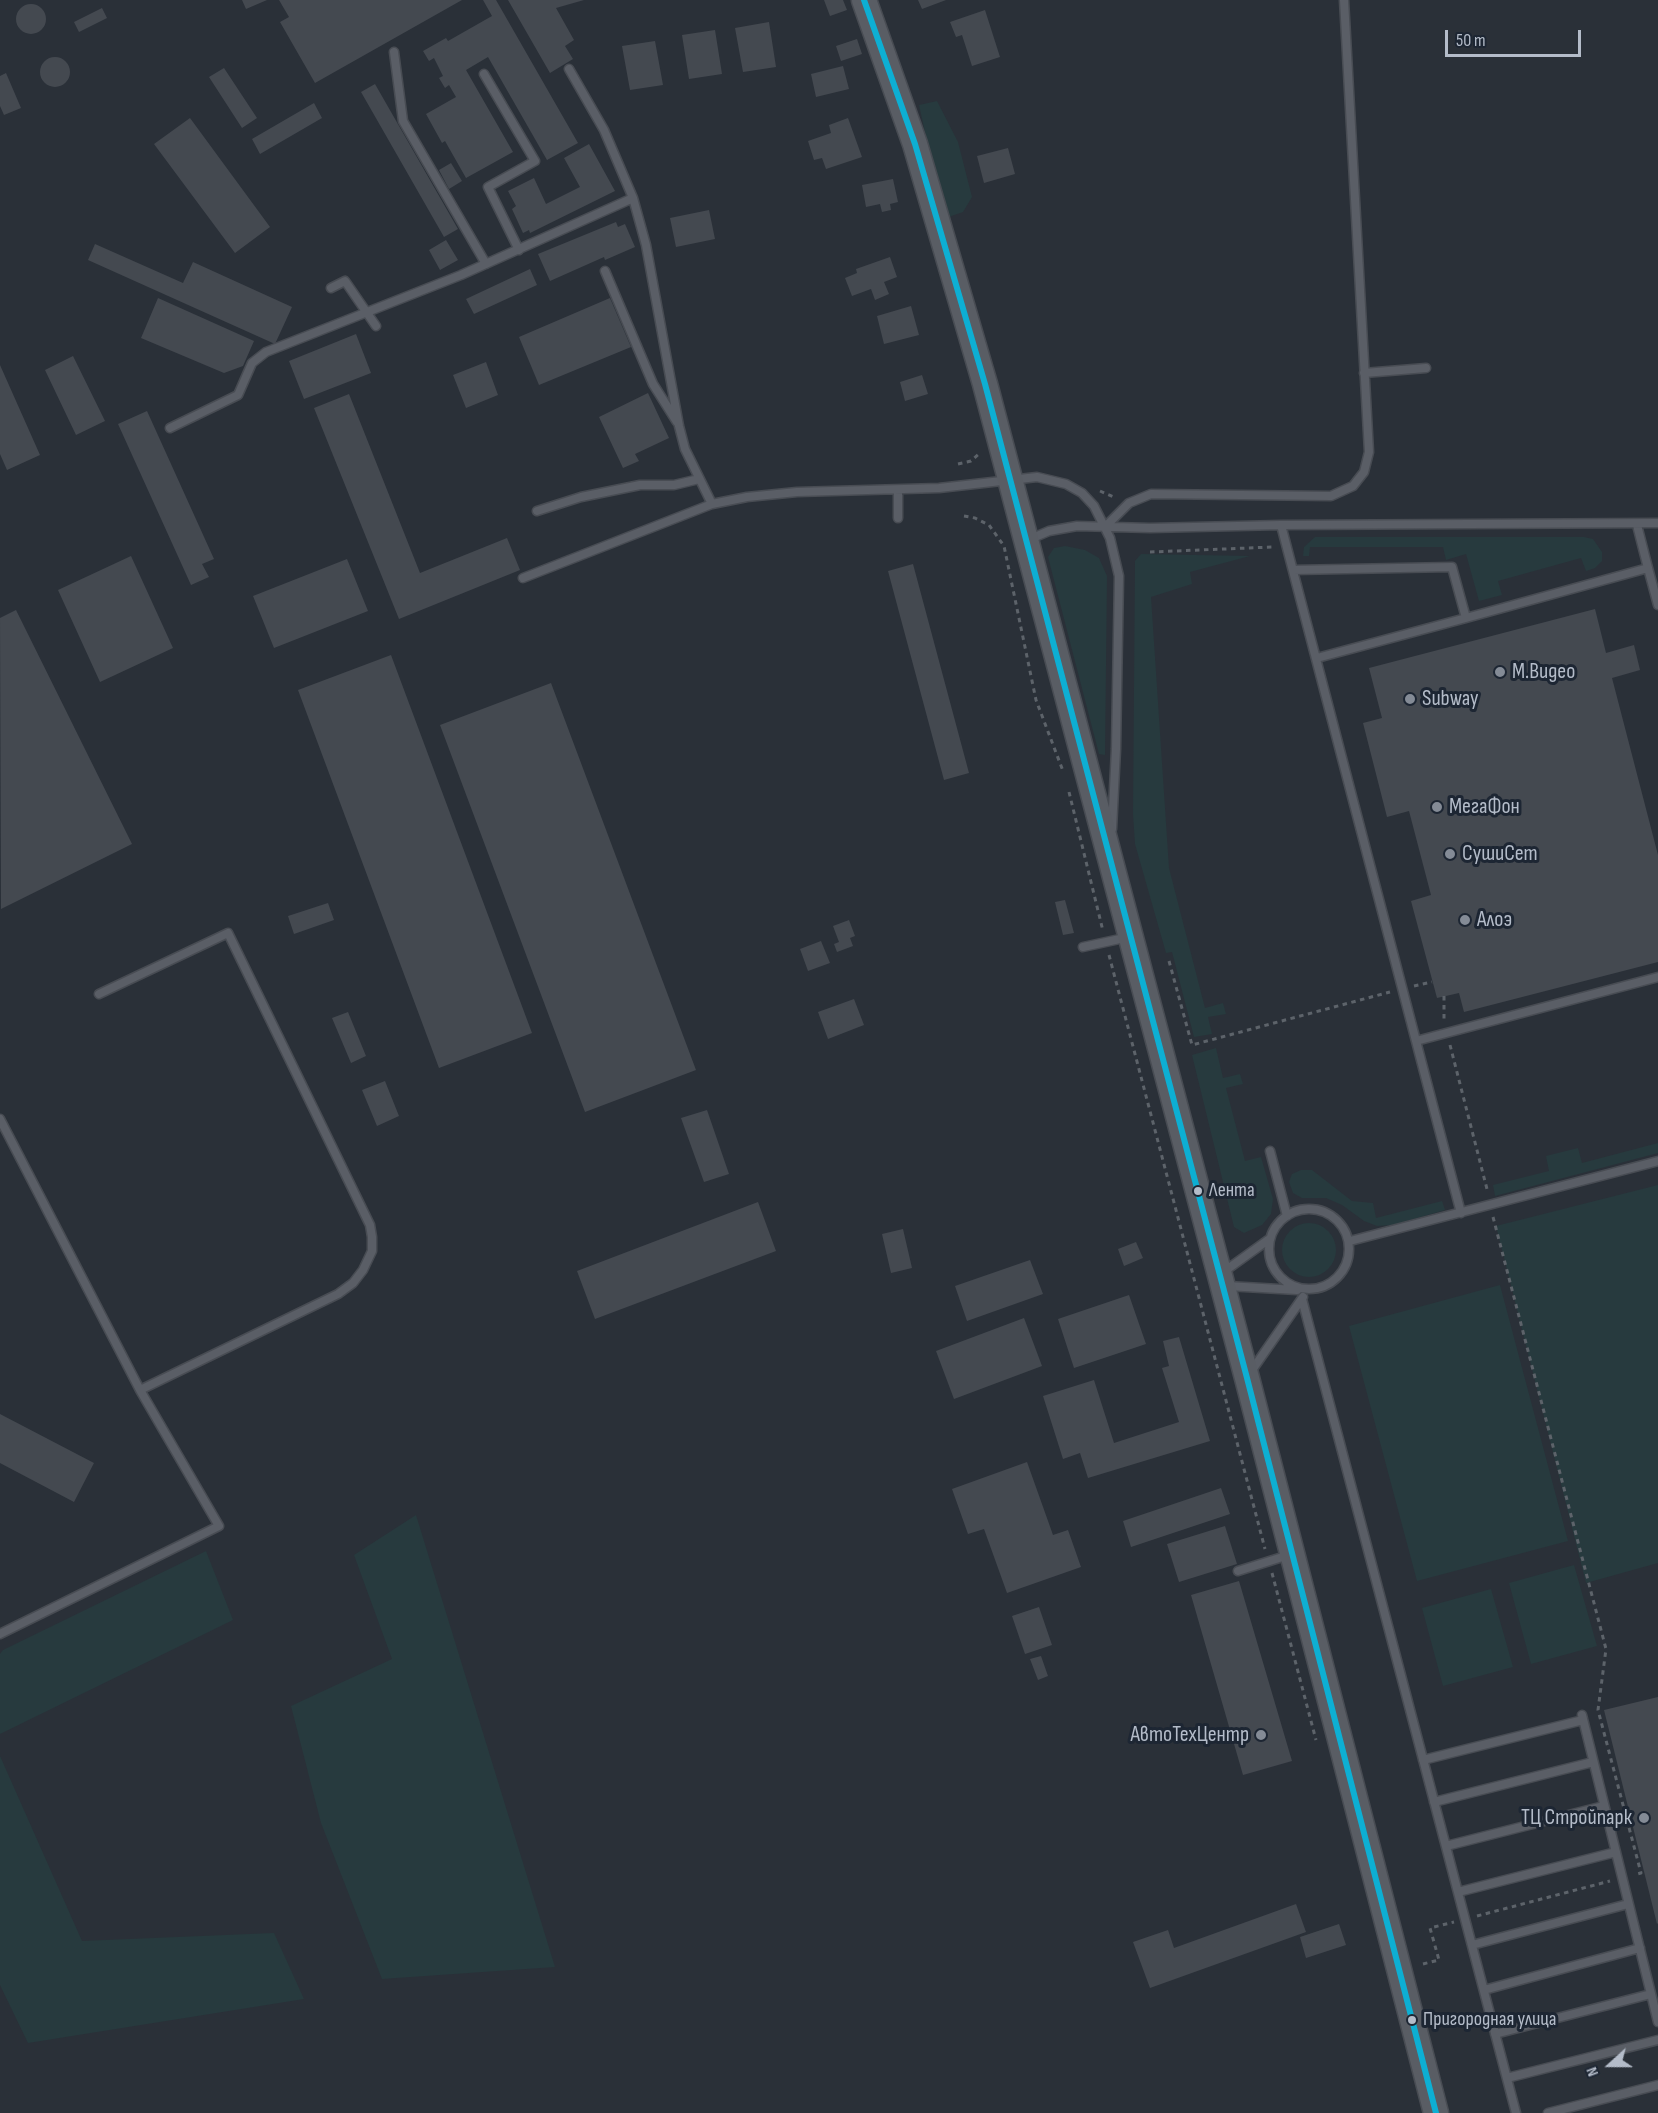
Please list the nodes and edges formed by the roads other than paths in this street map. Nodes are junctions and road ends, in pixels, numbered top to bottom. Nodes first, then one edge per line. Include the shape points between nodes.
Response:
1 (864, 0) edge
2 (1344, 0) edge
3 (394, 52) dead end
4 (569, 69) dead end
5 (484, 74) dead end
6 (633, 198) junction
7 (519, 250) junction
8 (486, 264) junction
9 (605, 271) dead end
10 (331, 288) dead end
11 (367, 312) junction
12 (376, 326) dead end
13 (1426, 368) dead end
14 (1364, 373) junction
15 (679, 426) junction
16 (170, 428) dead end
17 (699, 480) junction
18 (1009, 480) junction
19 (898, 490) junction
20 (712, 504) junction
21 (537, 511) dead end
22 (898, 518) dead end
23 (1658, 523) edge
24 (1281, 525) junction
25 (1637, 525) junction
26 (1105, 526) junction
27 (1025, 541) junction
28 (1648, 568) junction
29 (1293, 570) junction
30 (523, 578) dead end
31 (1658, 605) edge
32 (1466, 618) junction
33 (1317, 658) junction
34 (1110, 862) junction
35 (1130, 937) junction
36 (1083, 948) dead end
37 (1658, 977) edge
38 (99, 994) dead end
39 (1416, 1041) junction
40 (0, 1119) edge
41 (1270, 1151) dead end
42 (1658, 1161) edge
43 (1461, 1213) junction
44 (1287, 1216) junction
45 (1268, 1240) junction
46 (1350, 1241) junction
47 (1220, 1280) junction
48 (1304, 1295) junction
49 (1246, 1378) junction
50 (140, 1390) junction
51 (1292, 1554) junction
52 (1238, 1571) dead end
53 (0, 1634) edge
54 (1423, 1760) junction
55 (1593, 1762) junction
56 (1434, 1802) junction
57 (1604, 1806) junction
58 (1446, 1846) junction
59 (1616, 1852) junction
60 (1458, 1892) junction
61 (1628, 1904) junction
62 (1472, 1945) junction
63 (1640, 1948) junction
64 (1484, 1990) junction
65 (1651, 1994) junction
66 (1658, 2022) edge
67 (1495, 2034) junction
68 (1658, 2040) edge
69 (1507, 2078) junction
70 (1658, 2085) edge
71 (1436, 2113) edge
72 (1516, 2113) edge
73 (1548, 2113) edge

1 - 18 street via 915,144
2 - 14 lane
3 - 8 lane via 403,121
4 - 6 lane via 604,130
5 - 7 lane via 534,161 488,188
6 - 7 lane
6 - 15 lane via 646,245
7 - 8 lane
8 - 11 lane
9 - 15 lane via 653,384
10 - 11 lane via 345,281
11 - 12 lane
11 - 16 lane via 266,352 252,363 238,395
13 - 14 lane
14 - 26 lane via 1369,452 1364,472 1353,486 1331,495 1151,494 1129,503
15 - 17 lane
17 - 20 lane
17 - 21 lane via 640,485
18 - 19 lane
18 - 26 lane via 1037,477 1066,484 1082,493
18 - 27 street
19 - 20 lane via 797,492
19 - 22 lane
20 - 30 lane
23 - 25 lane
24 - 25 lane
24 - 26 lane
24 - 29 lane
25 - 28 lane
26 - 27 lane via 1077,525
26 - 34 lane via 1119,576
27 - 34 street
28 - 31 lane
28 - 32 lane
29 - 32 lane via 1452,567
29 - 33 lane
32 - 33 lane
33 - 39 lane
34 - 35 street
35 - 36 lane
35 - 47 street
37 - 39 lane
38 - 50 lane via 228,933 370,1225 372,1237 372,1251 363,1270 338,1294
39 - 43 lane
40 - 50 lane
41 - 44 lane
42 - 43 lane
43 - 46 lane
44 - 45 lane via 1279,1221
44 - 46 lane via 1298,1209 1320,1209 1339,1221
45 - 47 lane
45 - 48 lane via 1269,1262 1284,1282
46 - 48 lane via 1347,1266 1331,1285
47 - 48 lane
47 - 49 street
48 - 49 lane
48 - 54 lane
49 - 51 street
50 - 53 lane via 219,1526
51 - 52 lane
51 - 71 street
54 - 55 lane via 1582,1718
54 - 56 lane
55 - 56 lane
55 - 57 lane
56 - 58 lane
57 - 58 lane
57 - 59 lane
58 - 60 lane
59 - 60 lane
59 - 61 lane
60 - 62 lane
61 - 62 lane
61 - 63 lane
62 - 64 lane
63 - 64 lane
63 - 65 lane
64 - 67 lane
65 - 66 lane
65 - 67 lane
67 - 69 lane
68 - 69 lane
69 - 72 lane
70 - 73 lane

